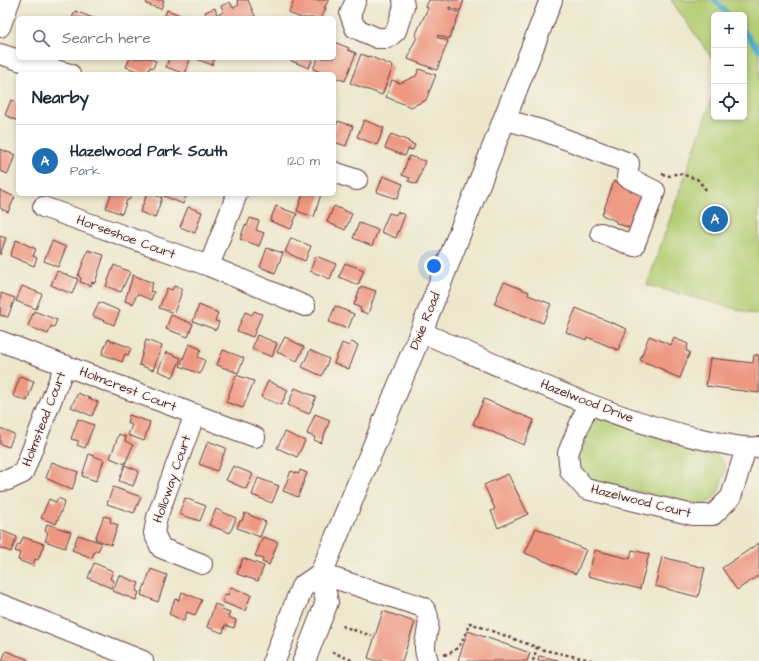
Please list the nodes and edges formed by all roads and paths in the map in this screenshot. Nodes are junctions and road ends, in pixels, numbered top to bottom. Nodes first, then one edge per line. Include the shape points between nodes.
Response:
1 (10, 0) edge
2 (356, 0) edge
3 (403, 0) edge
4 (551, 0) edge
5 (0, 27) edge
6 (0, 54) edge
7 (16, 59) edge
8 (19, 60) edge
9 (62, 72) edge
10 (504, 119) junction
11 (656, 172) dead end
12 (336, 173) edge
13 (357, 180) dead end
14 (707, 190) dead end
15 (236, 196) edge
16 (43, 207) dead end
17 (601, 233) dead end
18 (209, 266) junction
19 (305, 306) dead end
20 (421, 332) junction
21 (0, 341) edge
22 (65, 365) junction
23 (588, 404) junction
24 (196, 414) junction
25 (255, 437) dead end
26 (752, 447) edge
27 (0, 481) edge
28 (202, 564) dead end
29 (320, 574) junction
30 (0, 604) edge
31 (342, 626) dead end
32 (372, 636) dead end
33 (537, 647) junction
34 (332, 652) dead end
35 (143, 661) edge
36 (274, 661) edge
37 (304, 661) edge
38 (354, 661) edge
39 (428, 661) edge
40 (533, 661) edge
41 (595, 661) edge

1 - 5 street
2 - 3 street via 350,14 355,28 377,38 388,38 396,31 404,6
4 - 10 main road, Dixie Road
6 - 7 street
8 - 9 street
10 - 17 street via 629,163 627,177 655,191 634,246
10 - 20 main road, Dixie Road
11 - 14 path via 670,176 678,173 697,179
12 - 13 street
15 - 18 street
16 - 18 street, Horseshoe Court
18 - 19 street, Horseshoe Court
20 - 23 street, Hazelwood Drive
20 - 29 main road, Dixie Road
21 - 22 street, Holmcrest Court
22 - 24 street, Holmcrest Court
22 - 27 street, Holmstead Court via 23,473
23 - 26 street, Hazelwood Drive via 679,433
23 - 26 street, Hazelwood Court via 568,453 570,470 586,489 693,515 713,515 731,498
24 - 25 street, Holmcrest Court
24 - 28 street, Holloway Court via 157,517 154,533 161,548
29 - 36 main road via 302,587
29 - 37 main road via 327,602
29 - 39 street via 423,607 428,613 429,620 424,650
30 - 35 street
31 - 32 path
33 - 39 path via 470,623 459,648
33 - 40 path
33 - 41 path
34 - 38 path

